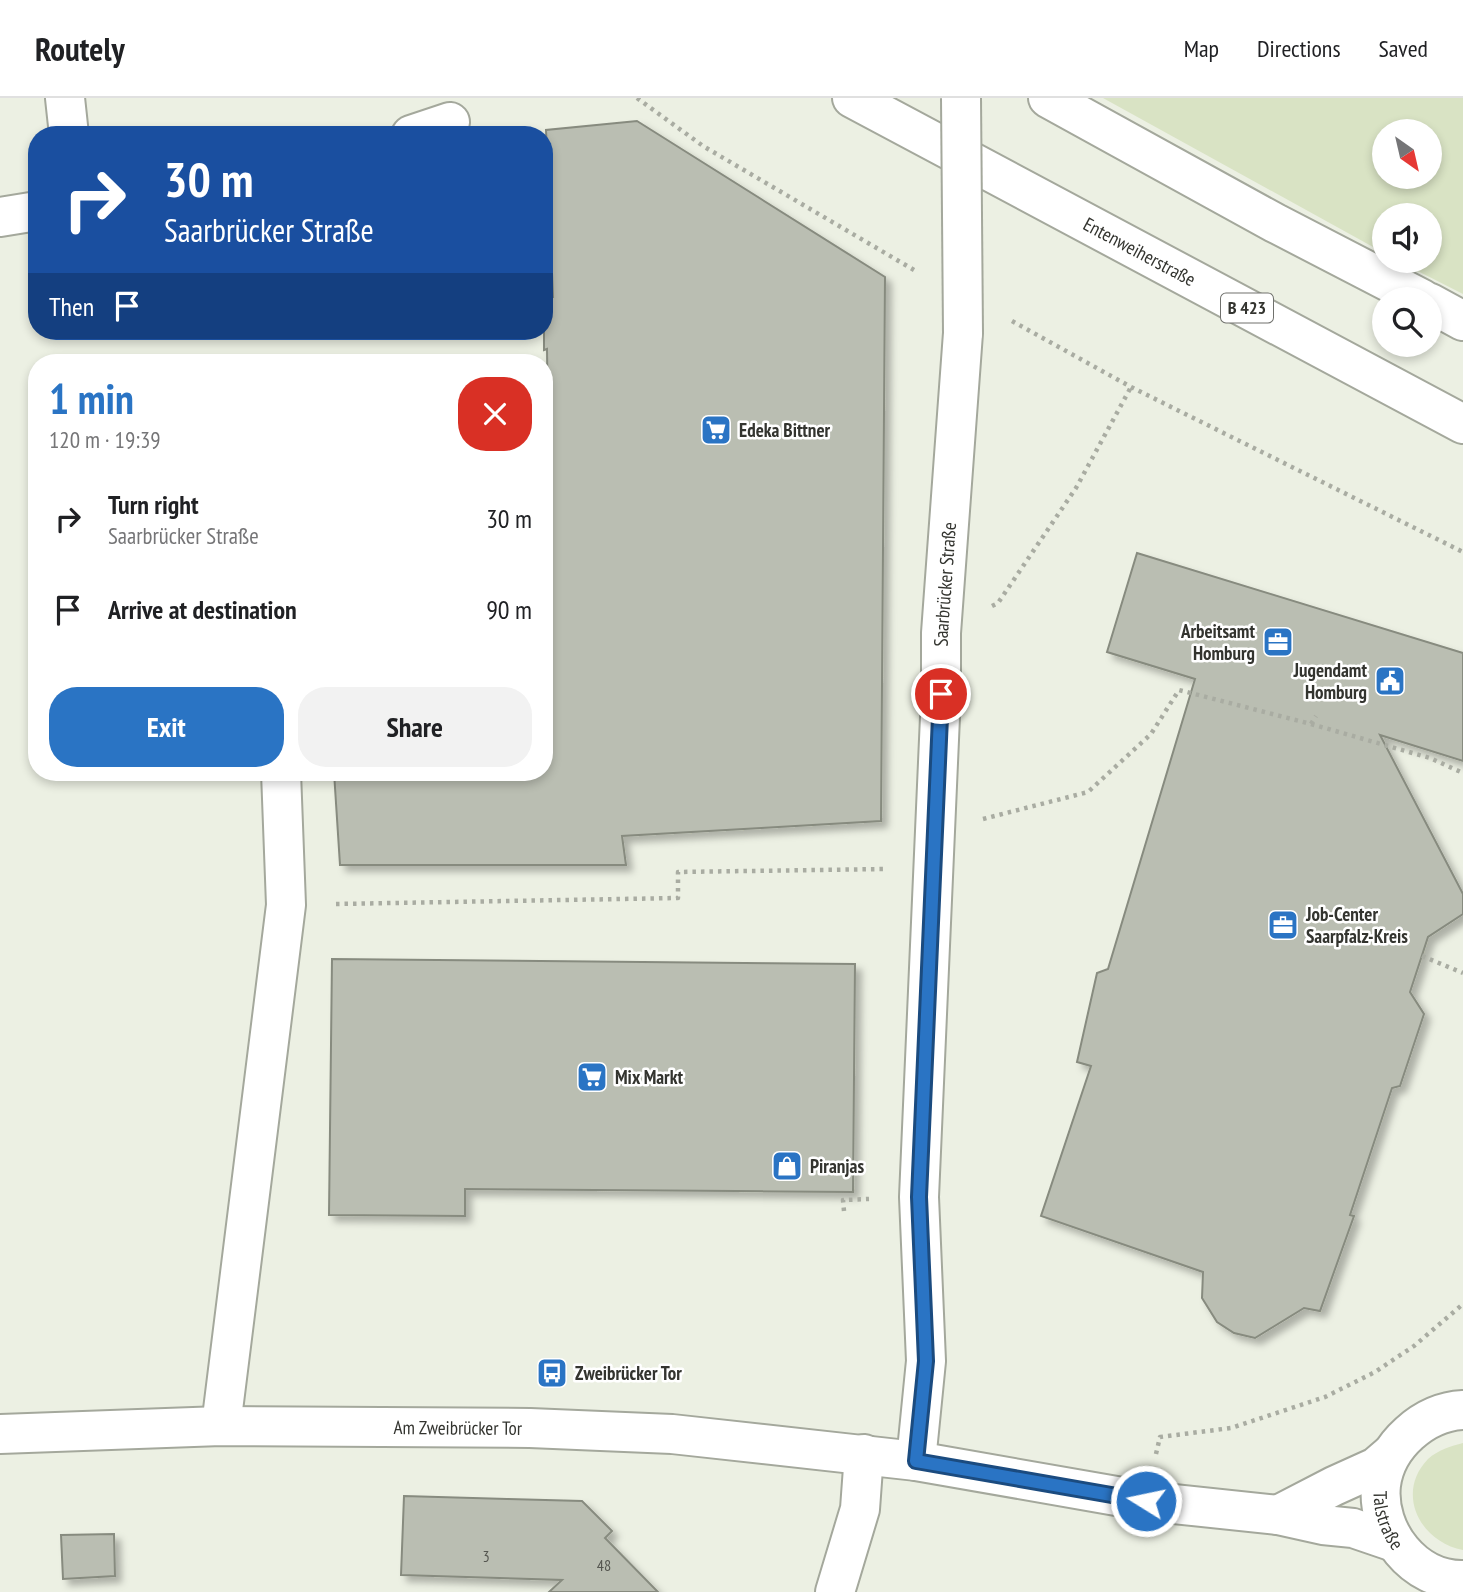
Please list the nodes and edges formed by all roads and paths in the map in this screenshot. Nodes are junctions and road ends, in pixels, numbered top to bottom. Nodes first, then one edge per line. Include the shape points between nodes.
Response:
1 (65, 98) edge
2 (637, 98) edge
3 (852, 98) edge
4 (961, 98) edge
5 (1048, 98) edge
6 (450, 122) dead end
7 (68, 126) edge
8 (438, 126) edge
9 (28, 212) edge
10 (0, 217) edge
11 (922, 274) dead end
12 (1399, 287) edge
13 (1442, 310) edge
14 (1012, 321) dead end
15 (1463, 321) edge
16 (1131, 387) junction
17 (1463, 424) edge
18 (1463, 552) edge
19 (942, 633) junction
20 (1316, 716) dead end
21 (1311, 724) junction
22 (1463, 773) edge
23 (281, 781) edge
24 (934, 831) junction
25 (933, 869) junction
26 (286, 905) junction
27 (1422, 956) dead end
28 (1463, 973) edge
29 (860, 1200) dead end
30 (844, 1211) dead end
31 (1463, 1306) edge
32 (1462, 1408) edge
33 (221, 1426) junction
34 (0, 1434) edge
35 (864, 1454) junction
36 (1390, 1455) junction
37 (916, 1461) junction
38 (1146, 1501) junction
39 (1278, 1515) junction
40 (1394, 1542) junction
41 (1442, 1582) edge
42 (835, 1592) edge

1 - 7 street
2 - 11 path via 703,146
3 - 17 street, Entenweiherstraße / B 423
4 - 19 street, Saarbrücker Straße, bridge via 964,333
5 - 12 street
6 - 8 street
9 - 10 street
13 - 15 street
14 - 16 path
16 - 18 path
16 - 19 path via 1076,488 998,603
19 - 24 street, Saarbrücker Straße
20 - 21 path
21 - 22 path via 1430,758
21 - 24 path via 1179,690 1152,734 1088,792
23 - 26 street
24 - 25 street, Saarbrücker Straße
25 - 26 path via 678,872 678,898
25 - 37 street, Saarbrücker Straße via 919,1197 926,1361
26 - 33 street
27 - 28 path
29 - 30 path via 843,1200
31 - 38 path via 1375,1372 1325,1397 1231,1428 1160,1437
32 - 36 street, Talstraße via 1432,1417 1408,1433
33 - 34 street, Am Zweibrücker Tor
33 - 35 street, Am Zweibrücker Tor via 672,1434
35 - 37 street, Am Zweibrücker Tor
35 - 42 street via 860,1509
36 - 39 street via 1376,1467
36 - 40 street, Talstraße via 1381,1484 1383,1515
37 - 38 street
38 - 39 street
39 - 40 street via 1353,1528
40 - 41 street, Talstraße via 1410,1560

